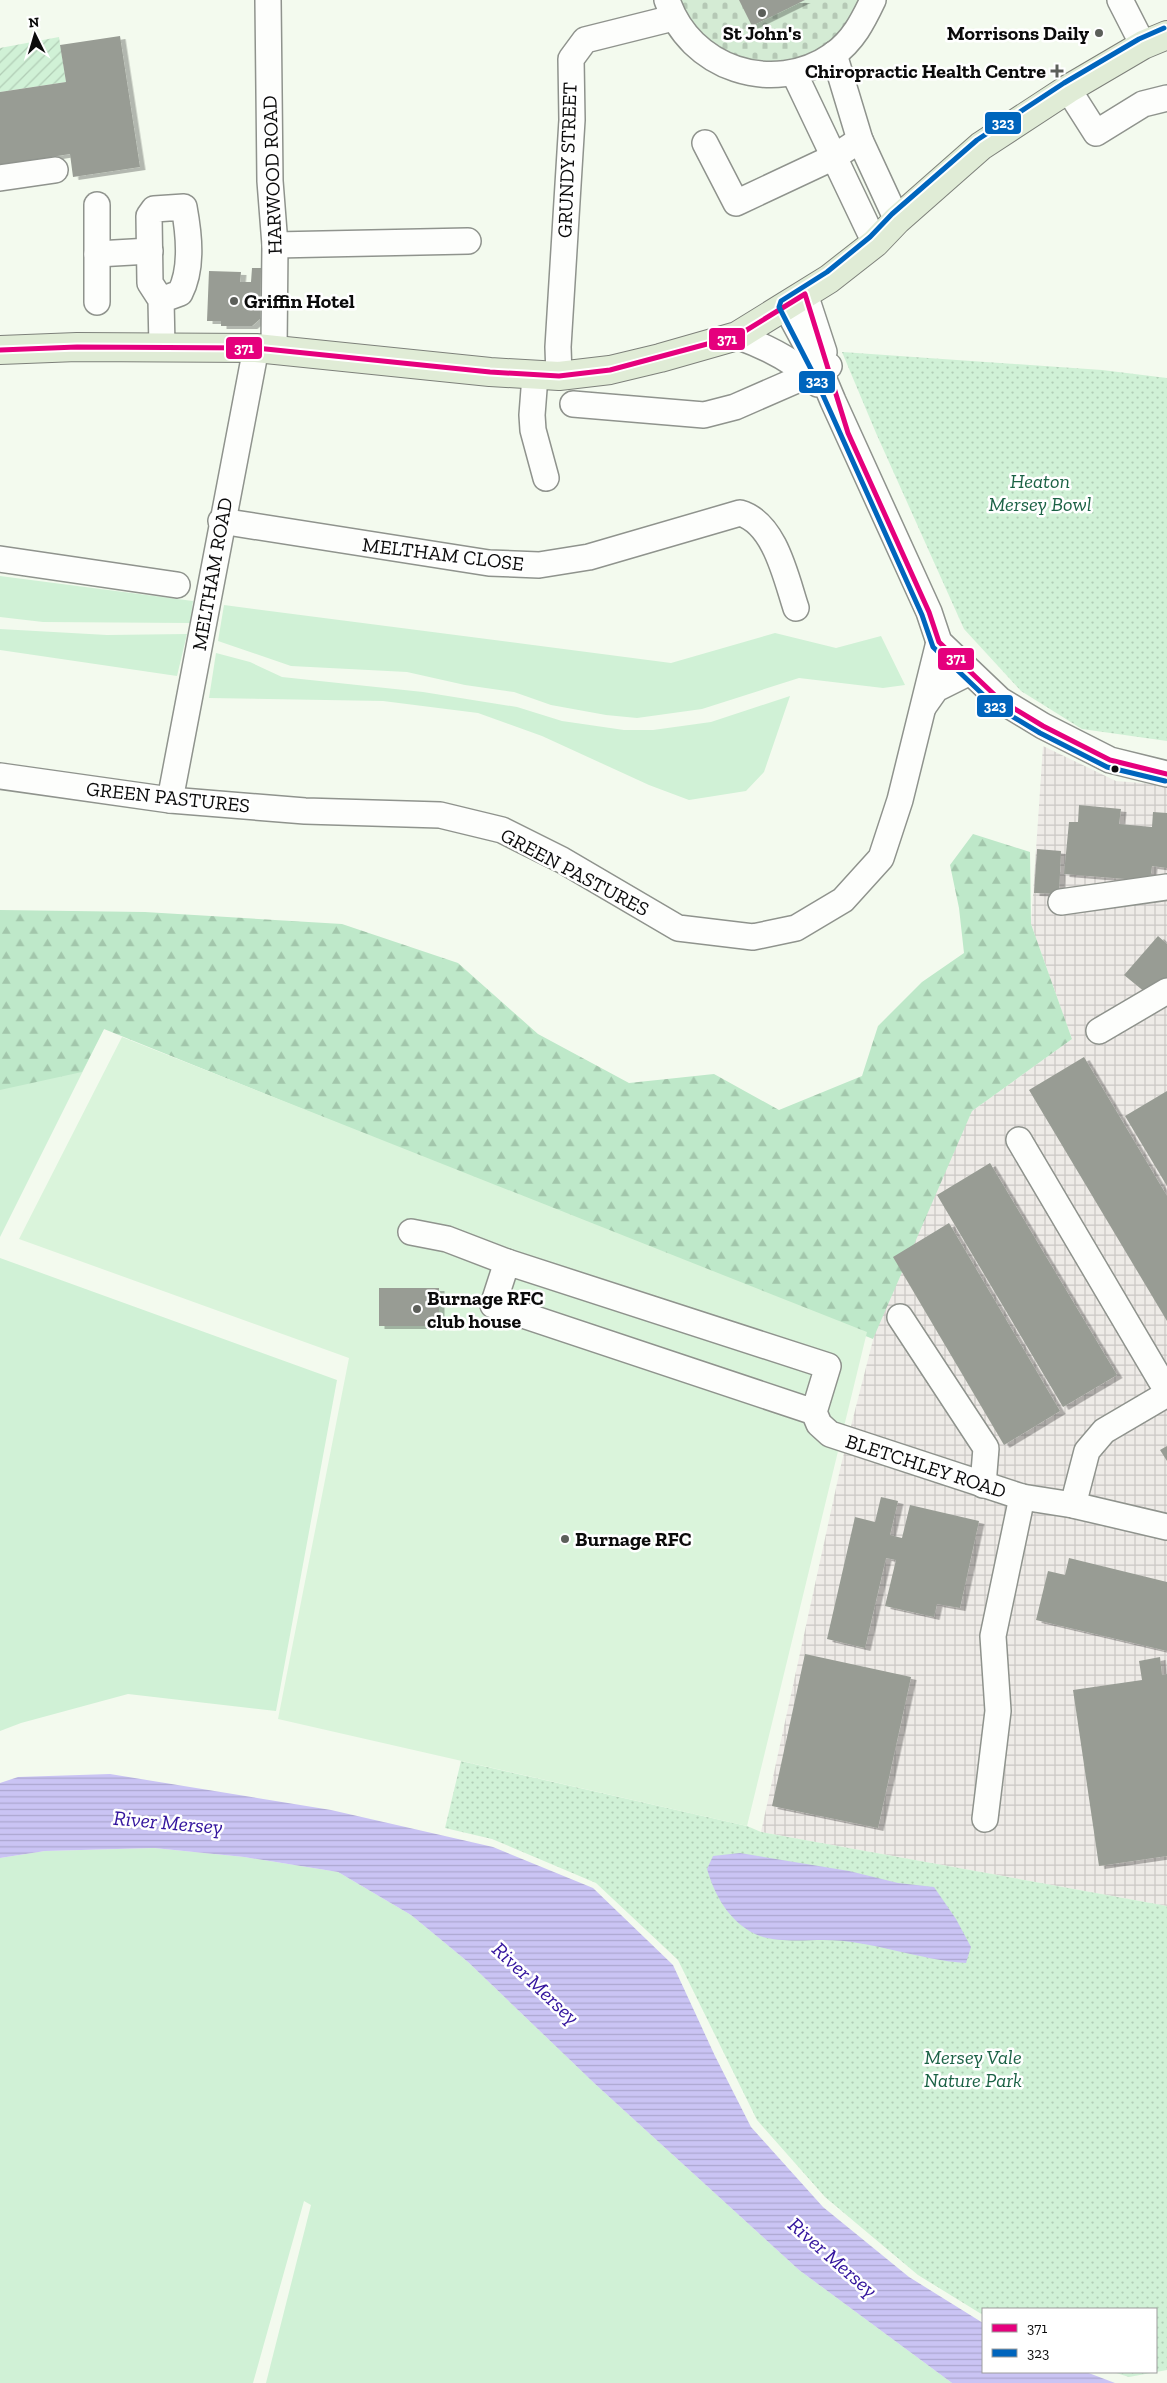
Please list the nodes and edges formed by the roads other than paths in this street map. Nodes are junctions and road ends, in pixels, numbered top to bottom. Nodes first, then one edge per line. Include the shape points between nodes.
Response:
1 (268, 0) edge
2 (874, 0) edge
3 (1120, 0) edge
4 (670, 9) edge
5 (1155, 40) edge
6 (834, 54) junction
7 (794, 72) junction
8 (1068, 89) junction
9 (1167, 98) edge
10 (860, 140) junction
11 (706, 143) dead end
12 (834, 157) junction
13 (55, 170) dead end
14 (0, 178) edge
15 (98, 205) dead end
16 (897, 220) junction
17 (468, 241) dead end
18 (875, 243) junction
19 (275, 245) junction
20 (150, 251) junction
21 (97, 254) junction
22 (161, 300) junction
23 (795, 301) junction
24 (97, 302) dead end
25 (738, 336) junction
26 (162, 347) junction
27 (265, 349) junction
28 (0, 350) edge
29 (819, 370) junction
30 (547, 376) junction
31 (573, 404) dead end
32 (848, 433) junction
33 (546, 478) dead end
34 (221, 521) junction
35 (0, 559) edge
36 (177, 585) dead end
37 (796, 608) dead end
38 (939, 642) junction
39 (970, 672) junction
40 (920, 713) junction
41 (1167, 774) edge
42 (0, 776) edge
43 (170, 800) junction
44 (1167, 888) edge
45 (1062, 902) dead end
46 (1167, 991) edge
47 (1099, 1030) dead end
48 (1019, 1140) dead end
49 (411, 1232) dead end
50 (508, 1262) junction
51 (900, 1317) dead end
52 (1167, 1392) edge
53 (814, 1412) junction
54 (983, 1485) junction
55 (1022, 1497) junction
56 (1072, 1505) junction
57 (1167, 1527) edge
58 (985, 1819) dead end

1 - 19 street, HARWOOD ROAD via 270,181
2 - 6 street via 859,29
3 - 5 street
4 - 7 street via 694,46 724,65 758,75
4 - 30 street, GRUNDY STREET via 584,40 571,59 572,120 558,347
5 - 8 main road
6 - 7 street via 815,66
6 - 10 street
7 - 12 street
8 - 9 street via 1096,133 1143,104
8 - 16 main road via 981,146
10 - 12 street
10 - 16 street
11 - 12 street via 736,203
12 - 18 street
13 - 14 street
15 - 21 street
16 - 18 main road
17 - 19 street
18 - 23 main road via 831,278
19 - 27 street, HARWOOD ROAD
20 - 21 street
20 - 22 street via 150,283
20 - 22 street via 149,216 154,209 184,207 188,231 186,280 180,293
21 - 24 street
22 - 26 street
23 - 25 main road
23 - 29 street
25 - 29 street
25 - 30 main road via 610,370
26 - 27 main road
26 - 28 main road
27 - 30 main road
27 - 34 street, MELTHAM ROAD
29 - 31 street via 734,407 704,415
29 - 32 street
29 - 32 street
30 - 33 street, GRUNDY STREET via 532,415
32 - 38 street via 929,612
34 - 37 street, MELTHAM CLOSE via 488,563 539,565 589,557 735,514 746,515 771,539
34 - 43 street, MELTHAM ROAD
35 - 36 street
38 - 39 street
38 - 40 street, GREEN PASTURES
39 - 40 street, GREEN PASTURES via 936,689
39 - 41 street via 1000,700 1043,726 1110,760
40 - 43 street, GREEN PASTURES via 900,800 881,858 843,900 796,928 753,937 678,928 519,838 502,830 440,815 305,811
42 - 43 street, GREEN PASTURES
44 - 45 street
46 - 47 street
48 - 52 street
49 - 50 street via 448,1239
50 - 53 street via 493,1305
50 - 53 street via 828,1366
51 - 54 street via 986,1448
52 - 56 street via 1104,1431 1087,1451
53 - 54 street, BLETCHLEY ROAD via 819,1424 830,1434
54 - 55 street, BLETCHLEY ROAD
55 - 56 street, BLETCHLEY ROAD
55 - 58 street via 993,1636 998,1711
56 - 57 street, BLETCHLEY ROAD

